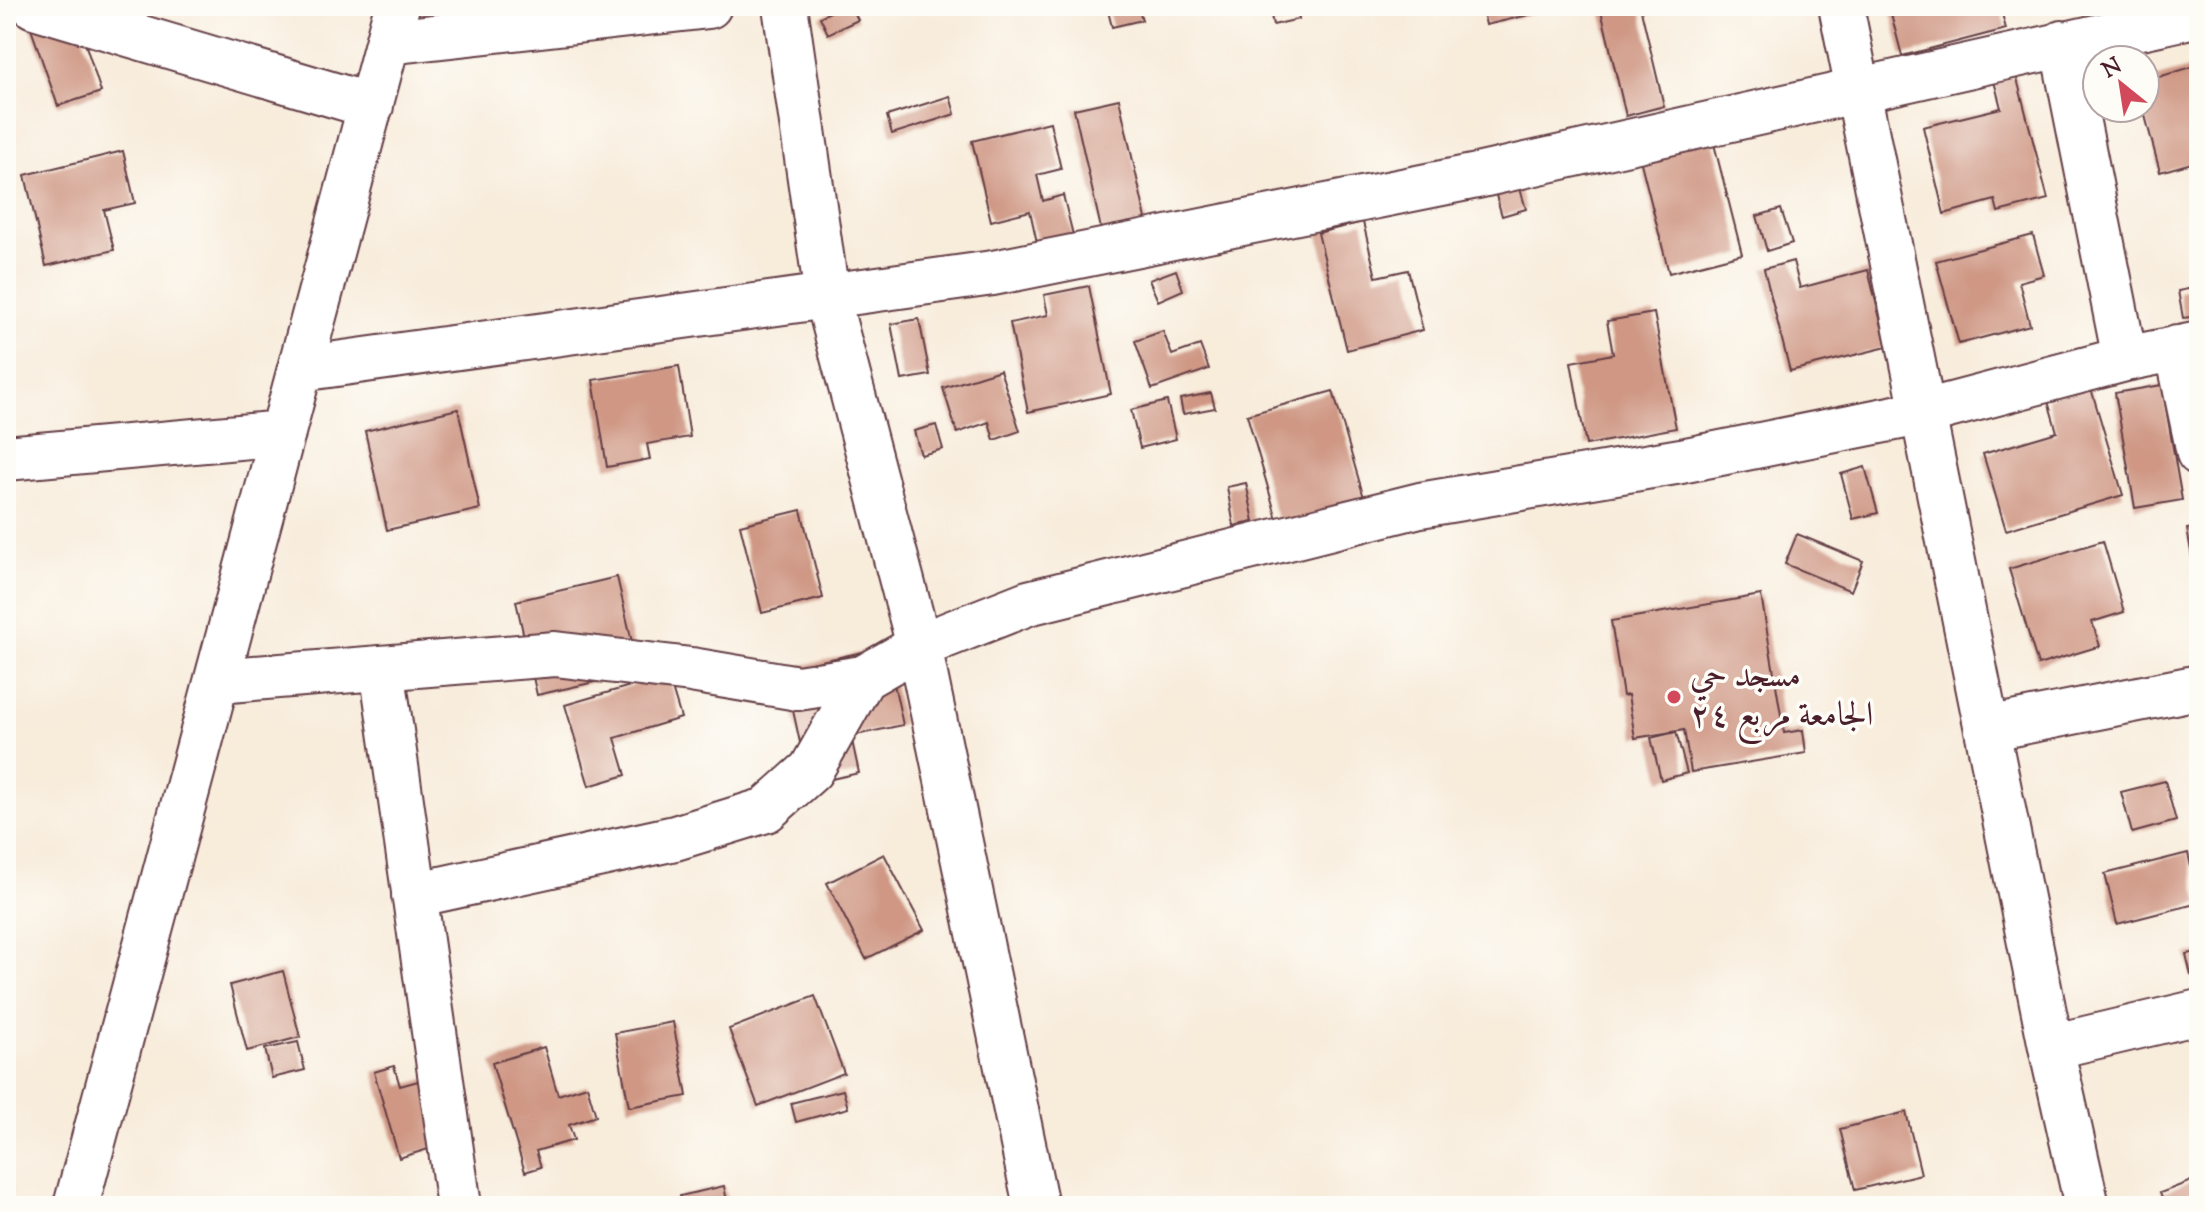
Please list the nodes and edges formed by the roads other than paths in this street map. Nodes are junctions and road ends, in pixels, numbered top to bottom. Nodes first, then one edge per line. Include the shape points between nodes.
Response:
1 (34, 6) edge
2 (709, 6) edge
3 (785, 6) edge
4 (1841, 6) edge
5 (2199, 14) edge
6 (392, 24) edge
7 (2062, 43) junction
8 (1858, 89) junction
9 (371, 106) junction
10 (827, 296) junction
11 (2188, 346) edge
12 (2125, 359) junction
13 (300, 369) junction
14 (1925, 412) junction
15 (283, 433) junction
16 (2199, 453) edge
17 (6, 458) edge
18 (919, 646) junction
19 (382, 668) junction
20 (863, 678) junction
21 (217, 681) junction
22 (2199, 687) edge
23 (1987, 729) junction
24 (414, 895) junction
25 (2199, 1012) edge
26 (2051, 1047) junction
27 (76, 1206) edge
28 (459, 1206) edge
29 (1036, 1206) edge
30 (2087, 1206) edge

1 - 9 street
2 - 6 street
3 - 10 street
4 - 8 street
5 - 7 street
6 - 9 street
7 - 8 street
7 - 12 street
8 - 10 street via 1477,176 1149,242 993,273
8 - 14 street
9 - 13 street
10 - 13 street
10 - 18 street
11 - 12 street
11 - 16 street
12 - 14 street
13 - 15 street
14 - 18 street via 1420,505 1028,603
14 - 23 street
15 - 17 street
15 - 21 street
18 - 20 street
18 - 29 street
19 - 20 street via 555,654 798,688
19 - 21 street
19 - 24 street
20 - 24 street via 811,770 766,810 675,838
21 - 27 street
22 - 23 street
23 - 26 street
24 - 28 street
25 - 26 street
26 - 30 street

